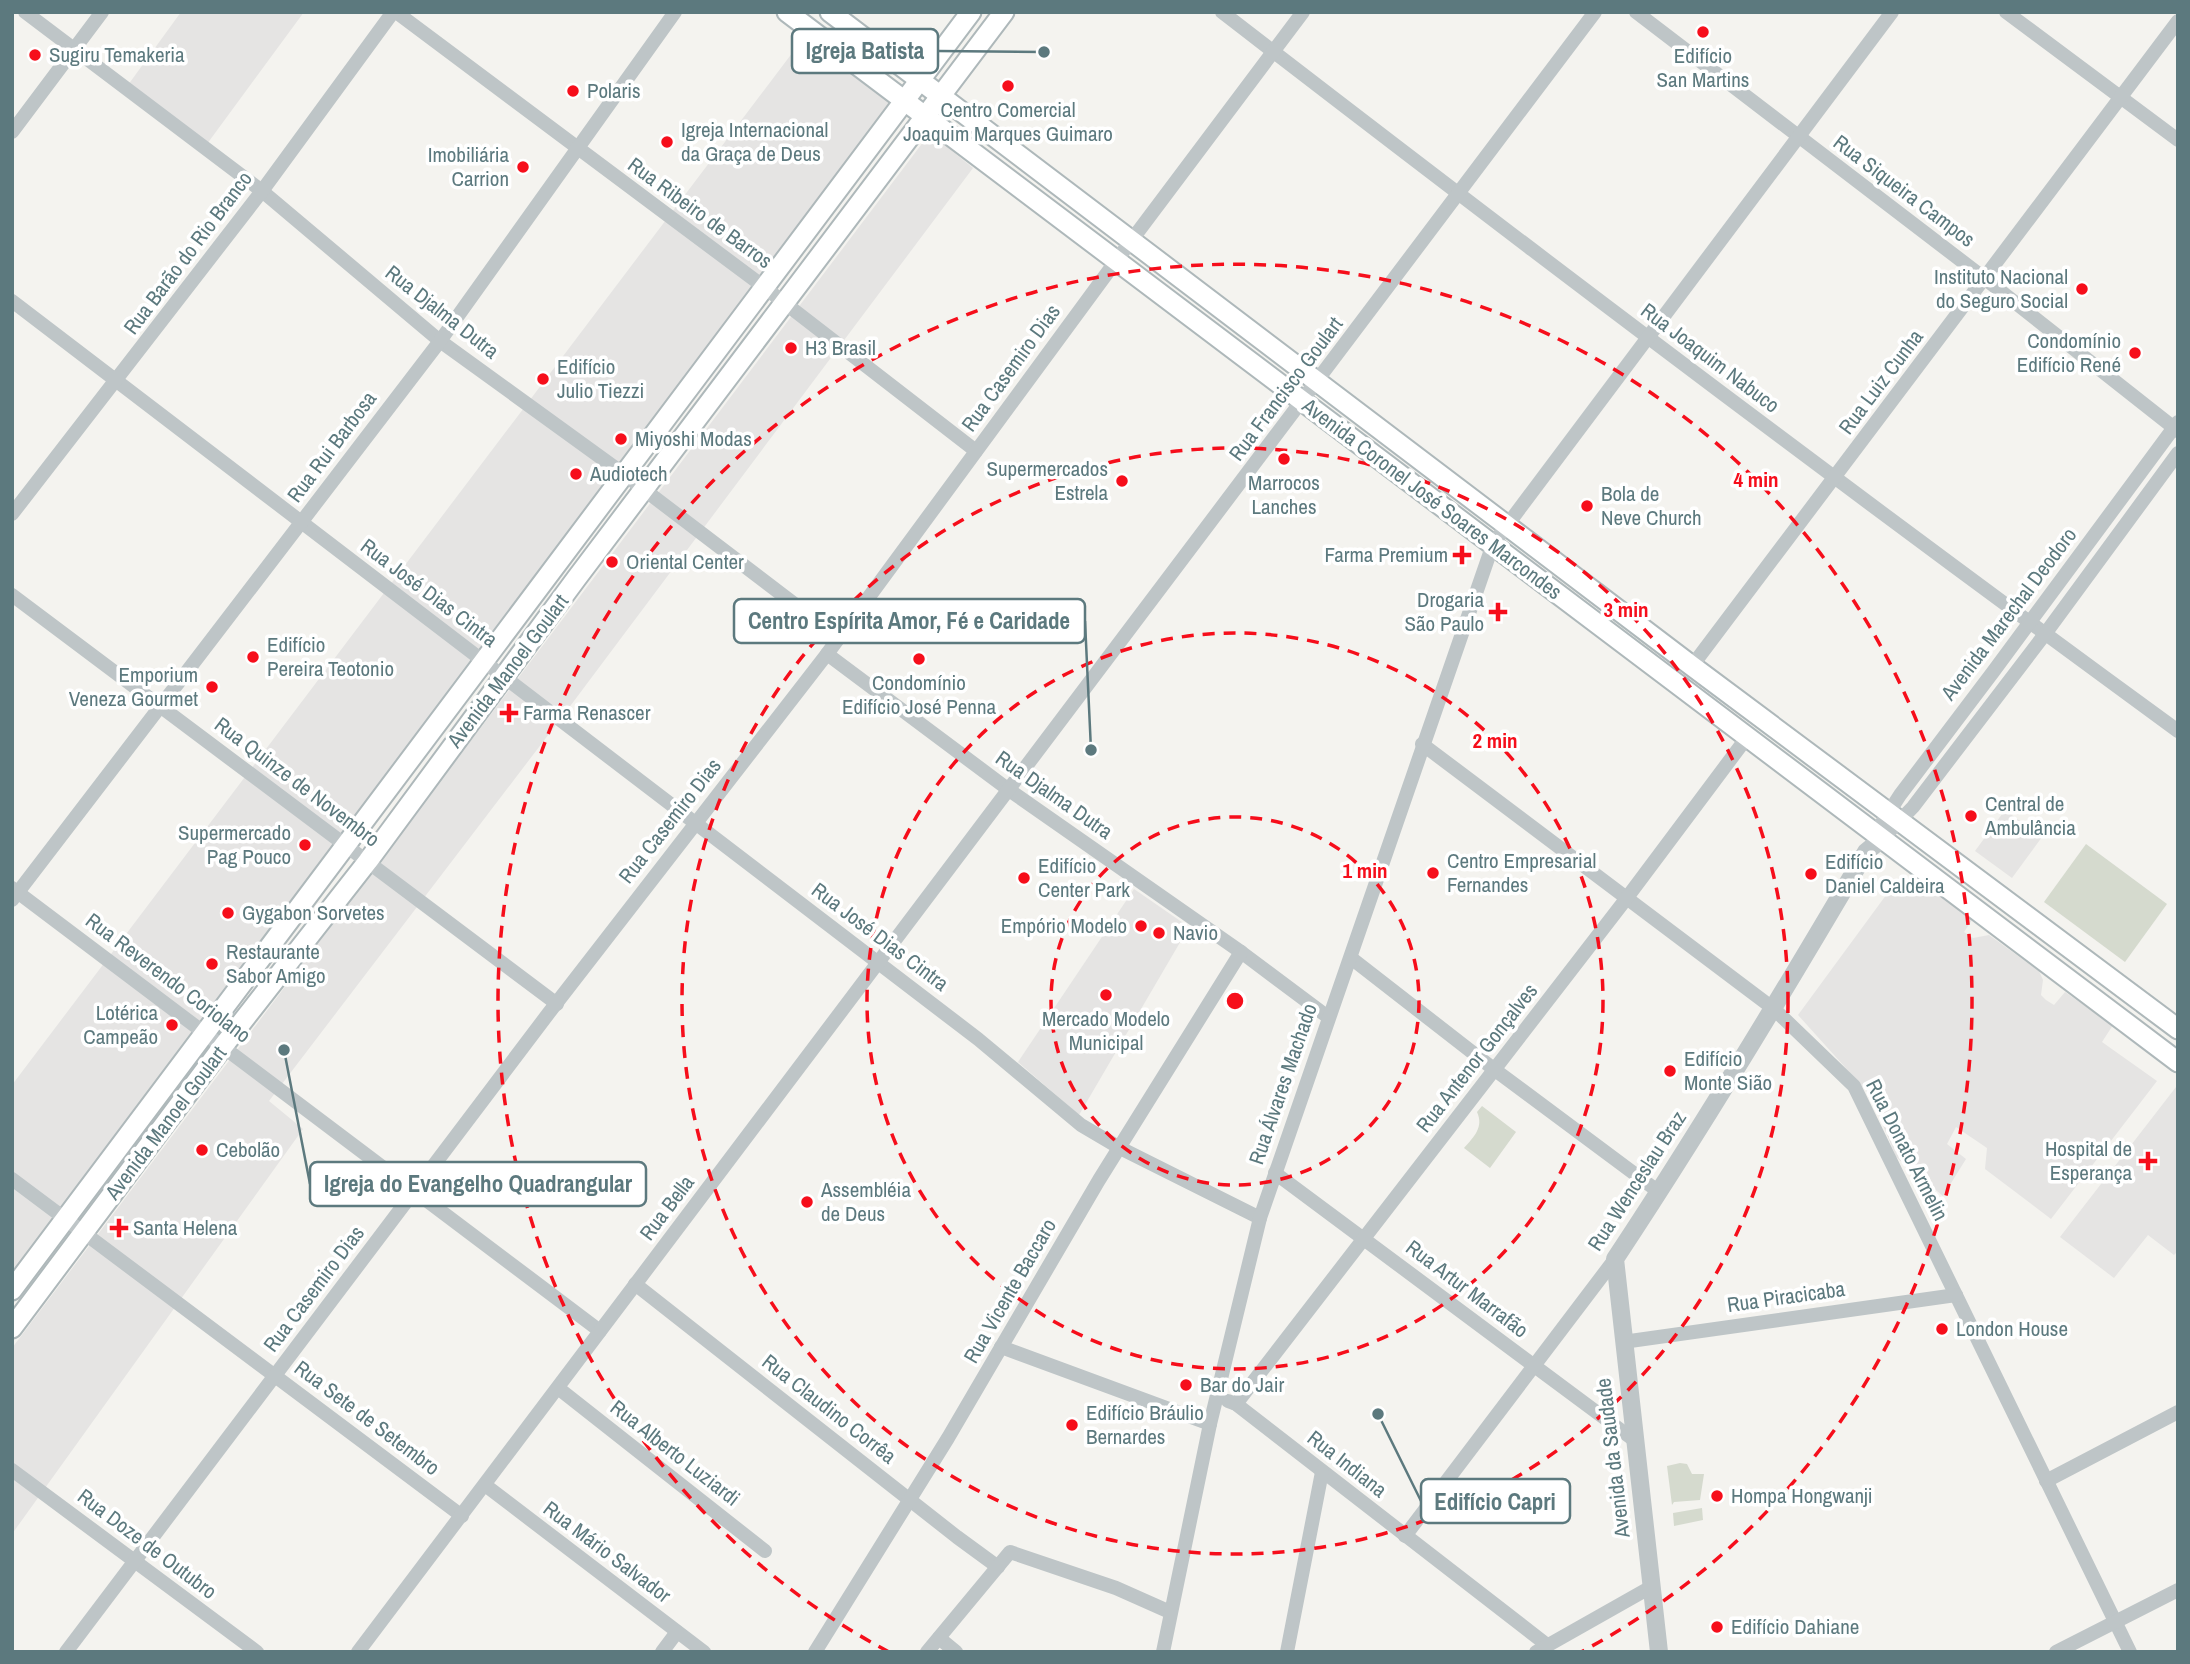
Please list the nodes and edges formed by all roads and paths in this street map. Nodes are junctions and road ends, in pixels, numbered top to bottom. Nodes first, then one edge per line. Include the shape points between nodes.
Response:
1 (25, 12) edge
2 (102, 12) edge
3 (394, 12) edge
4 (674, 12) edge
5 (787, 12) edge
6 (830, 12) edge
7 (971, 12) edge
8 (1004, 12) edge
9 (1223, 12) edge
10 (1303, 12) edge
11 (1595, 12) edge
12 (1636, 12) edge
13 (1892, 12) edge
14 (2006, 12) edge
15 (2178, 21) edge
16 (75, 49) junction
17 (1273, 52) junction
18 (920, 80) junction
19 (942, 97) junction
20 (2120, 98) junction
21 (904, 102) junction
22 (926, 118) junction
23 (12, 132) edge
24 (1798, 137) junction
25 (2178, 140) edge
26 (577, 149) junction
27 (262, 191) junction
28 (1459, 194) junction
29 (1131, 240) junction
30 (1115, 261) junction
31 (1984, 278) junction
32 (764, 286) junction
33 (12, 301) edge
34 (786, 303) junction
35 (1647, 338) junction
36 (440, 341) junction
37 (116, 381) junction
38 (1317, 381) junction
39 (1302, 401) junction
40 (2176, 427) edge
41 (976, 451) junction
42 (2178, 453) edge
43 (625, 475) junction
44 (1836, 477) junction
45 (644, 489) junction
46 (12, 514) edge
47 (301, 522) junction
48 (1507, 525) junction
49 (1493, 544) junction
50 (12, 595) edge
51 (2029, 624) junction
52 (2045, 634) junction
53 (839, 638) junction
54 (827, 654) junction
55 (484, 661) junction
56 (1686, 661) junction
57 (1665, 674) junction
58 (503, 676) junction
59 (161, 706) junction
60 (2178, 731) edge
61 (1748, 736) junction
62 (1422, 744) junction
63 (1009, 790) junction
64 (1894, 817) junction
65 (695, 823) junction
66 (1880, 835) junction
67 (345, 844) junction
68 (368, 861) junction
69 (14, 893) edge
70 (1626, 899) junction
71 (1241, 952) junction
72 (1351, 958) junction
73 (878, 963) junction
74 (557, 1003) junction
75 (1774, 1009) junction
76 (1328, 1017) junction
77 (2178, 1029) edge
78 (205, 1032) junction
79 (223, 1045) junction
80 (2178, 1062) edge
81 (1495, 1070) junction
82 (1121, 1148) junction
83 (1275, 1173) junction
84 (12, 1179) edge
85 (414, 1192) junction
86 (1659, 1192) junction
87 (1260, 1217) junction
88 (65, 1218) junction
89 (84, 1233) junction
90 (1363, 1238) junction
91 (1615, 1259) junction
92 (635, 1284) junction
93 (12, 1290) edge
94 (1956, 1295) junction
95 (12, 1328) edge
96 (600, 1331) junction
97 (1622, 1342) junction
98 (1001, 1347) junction
99 (1534, 1365) junction
100 (275, 1376) junction
101 (558, 1388) junction
102 (1217, 1397) junction
103 (1236, 1404) junction
104 (2178, 1412) edge
105 (1210, 1424) junction
106 (1634, 1440) junction
107 (12, 1469) edge
108 (1322, 1472) junction
109 (2046, 1481) junction
110 (485, 1485) junction
111 (910, 1500) junction
112 (462, 1516) junction
113 (1405, 1536) junction
114 (765, 1551) dead end
115 (135, 1561) junction
116 (998, 1567) junction
117 (1651, 1587) junction
118 (2178, 1590) edge
119 (1170, 1612) junction
120 (2115, 1622) junction
121 (677, 1632) junction
122 (939, 1638) junction
123 (1542, 1649) edge
124 (66, 1652) edge
125 (257, 1652) edge
126 (358, 1652) edge
127 (662, 1652) edge
128 (704, 1652) edge
129 (815, 1652) edge
130 (927, 1652) edge
131 (956, 1652) edge
132 (1163, 1652) edge
133 (1287, 1652) edge
134 (1659, 1652) edge
135 (2056, 1652) edge
136 (2130, 1652) edge

1 - 16 street, Rua Djalma Dutra
2 - 16 street
3 - 26 street, Rua Ribeiro de Barros
3 - 27 street, Rua Barão do Rio Branco
4 - 26 street, Rua Rui Barbosa
5 - 21 main road, Avenida Coronel José Soares Marcondes
6 - 18 main road, Avenida Coronel José Soares Marcondes
7 - 18 main road, Avenida Manoel Goulart
8 - 19 main road, Avenida Manoel Goulart
9 - 17 street, Rua Joaquim Nabuco
10 - 17 street, Rua Casemiro Dias
11 - 28 street, Rua Francisco Goulart
12 - 24 street, Rua Siqueira Campos
13 - 24 street, Rua Álvares Machado
14 - 20 street
15 - 20 street, Rua Luiz Cunha
16 - 23 street
16 - 27 street, Rua Djalma Dutra
17 - 28 street, Rua Joaquim Nabuco
17 - 29 street, Rua Casemiro Dias
18 - 19 main road, Avenida Coronel José Soares Marcondes
18 - 21 main road, Avenida Manoel Goulart
19 - 22 main road, Avenida Manoel Goulart
19 - 29 main road, Avenida Coronel José Soares Marcondes
20 - 25 street
20 - 31 street, Rua Luiz Cunha
21 - 22 main road, Avenida Coronel José Soares Marcondes
21 - 32 main road, Avenida Manoel Goulart
22 - 30 main road, Avenida Coronel José Soares Marcondes
22 - 34 main road, Avenida Manoel Goulart
24 - 31 street, Rua Siqueira Campos
24 - 35 street, Rua Álvares Machado
26 - 32 street, Rua Ribeiro de Barros
26 - 36 street, Rua Rui Barbosa
27 - 36 street, Rua Djalma Dutra
27 - 37 street, Rua Barão do Rio Branco
28 - 35 street, Rua Joaquim Nabuco
28 - 38 street, Rua Francisco Goulart
29 - 30 street, Rua Casemiro Dias
29 - 38 main road, Avenida Coronel José Soares Marcondes
30 - 39 main road, Avenida Coronel José Soares Marcondes
30 - 41 street, Rua Casemiro Dias
31 - 40 street, Rua Siqueira Campos
31 - 44 street, Rua Luiz Cunha
32 - 34 street, Rua Ribeiro de Barros
32 - 43 main road, Avenida Manoel Goulart
33 - 37 street, Rua José Dias Cintra
34 - 41 street, Rua Ribeiro de Barros
34 - 45 main road, Avenida Manoel Goulart
35 - 44 street, Rua Joaquim Nabuco
35 - 48 street, Rua Álvares Machado
36 - 43 street, Rua Djalma Dutra
36 - 47 street, Rua Rui Barbosa
37 - 46 street, Rua Barão do Rio Branco
37 - 47 street, Rua José Dias Cintra
38 - 39 street, Rua Francisco Goulart
38 - 48 main road, Avenida Coronel José Soares Marcondes
39 - 49 main road, Avenida Coronel José Soares Marcondes
39 - 63 street, Rua Francisco Goulart
40 - 51 street, Avenida Marechal Deodoro
41 - 53 street, Rua Casemiro Dias
42 - 52 street, Avenida Marechal Deodoro
43 - 45 street, Rua Djalma Dutra
43 - 55 main road, Avenida Manoel Goulart
44 - 51 street, Rua Joaquim Nabuco
44 - 56 street, Rua Luiz Cunha
45 - 53 street, Rua Djalma Dutra
45 - 58 main road, Avenida Manoel Goulart
47 - 55 street, Rua José Dias Cintra
47 - 59 street, Rua Rui Barbosa
48 - 49 street, Rua Álvares Machado
48 - 56 main road, Avenida Coronel José Soares Marcondes
49 - 57 main road, Avenida Coronel José Soares Marcondes
49 - 62 street, Rua Álvares Machado
50 - 59 street, Rua Quinze de Novembro
51 - 52 street, Rua Joaquim Nabuco
51 - 64 street, Avenida Marechal Deodoro
52 - 60 street, Rua Joaquim Nabuco
52 - 64 street, Avenida Marechal Deodoro
53 - 54 street, Rua Casemiro Dias
54 - 63 street, Rua Djalma Dutra
54 - 65 street, Rua Casemiro Dias
55 - 58 street, Rua José Dias Cintra
55 - 67 main road, Avenida Manoel Goulart
56 - 57 main road
56 - 64 main road, Avenida Coronel José Soares Marcondes
57 - 61 main road, Avenida Coronel José Soares Marcondes
58 - 65 street, Rua José Dias Cintra
58 - 68 main road, Avenida Manoel Goulart
59 - 67 street, Rua Quinze de Novembro
59 - 69 street, Rua Rui Barbosa
61 - 66 main road, Avenida Coronel José Soares Marcondes
61 - 70 street, Rua Antenor Gonçalves
62 - 70 street, Rua Donato Armelin
62 - 72 street, Rua Álvares Machado
63 - 71 street, Rua Djalma Dutra
63 - 73 street, Rua Bella
64 - 66 street, Avenida Marechal Deodoro
64 - 77 main road, Avenida Coronel José Soares Marcondes
65 - 73 street, Rua José Dias Cintra
65 - 74 street, Rua Casemiro Dias
66 - 75 street, Rua Wenceslau Braz
66 - 80 main road, Avenida Coronel José Soares Marcondes
67 - 68 street, Rua Quinze de Novembro
67 - 78 main road, Avenida Manoel Goulart
68 - 74 street, Rua Quinze de Novembro
68 - 79 main road, Avenida Manoel Goulart
69 - 78 street, Rua Reverendo Coriolano
70 - 75 street, Rua Donato Armelin
70 - 81 street, Rua Antenor Gonçalves
71 - 76 street, Rua Djalma Dutra
71 - 82 street, Rua Vicente Baccaro
72 - 76 street, Rua Álvares Machado
72 - 81 street
73 - 82 street, Rua José Dias Cintra via 1081,1125
73 - 92 street, Rua Bella
74 - 85 street, Rua Casemiro Dias
75 - 86 street, Rua Wenceslau Braz
75 - 94 street, Rua Donato Armelin via 1854,1086
76 - 83 street, Rua Álvares Machado
78 - 79 street, Rua Reverendo Coriolano
78 - 88 main road, Avenida Manoel Goulart
79 - 85 street, Rua Reverendo Coriolano
79 - 89 main road, Avenida Manoel Goulart
81 - 86 street
81 - 90 street, Rua Antenor Gonçalves
82 - 87 street, Rua José Dias Cintra
82 - 98 street, Rua Vicente Baccaro
83 - 87 street, Rua Álvares Machado
83 - 90 street, Rua Artur Marrafão
84 - 88 street, Rua Sete de Setembro
85 - 96 street, Rua Reverendo Coriolano
85 - 100 street, Rua Casemiro Dias
86 - 91 street, Rua Wenceslau Braz
87 - 102 street, Rua Álvares Machado
88 - 89 street, Rua Sete de Setembro
88 - 93 main road, Avenida Manoel Goulart
89 - 95 main road, Avenida Manoel Goulart
89 - 100 street, Rua Sete de Setembro
90 - 99 street, Rua Artur Marrafão
90 - 103 street, Rua Antenor Gonçalves
91 - 97 street, Avenida da Saudade
91 - 99 street, Rua Wenceslau Braz
92 - 96 street, Rua Bella
92 - 111 street, Rua Claudino Corrêa
94 - 97 street, Rua Piracicaba
94 - 109 street, Rua Donato Armelin
96 - 101 street, Rua Bella
97 - 106 street, Avenida da Saudade
98 - 105 street
98 - 111 street, Rua Vicente Baccaro
99 - 106 street, Rua Artur Marrafão
99 - 113 street, Rua Wenceslau Braz
100 - 112 street, Rua Sete de Setembro
100 - 115 street, Rua Casemiro Dias
101 - 110 street, Rua Bella
101 - 114 street, Rua Alberto Luziardi
102 - 103 street, Rua Indiana
102 - 105 street, Rua Álvares Machado
103 - 108 street, Rua Indiana
104 - 109 street
105 - 119 street, Rua Álvares Machado
106 - 117 street, Avenida da Saudade
107 - 115 street, Rua Doze de Outubro
108 - 113 street, Rua Indiana
108 - 133 street
109 - 120 street, Rua Donato Armelin
110 - 112 street, Rua Bella
110 - 121 street, Rua Mário Salvador
111 - 116 street, Rua Claudino Corrêa
111 - 129 street, Rua Vicente Baccaro
112 - 126 street, Rua Bella
113 - 123 street, Rua Indiana
115 - 124 street, Rua Casemiro Dias
115 - 125 street, Rua Doze de Outubro
116 - 119 street via 1010,1552 1116,1588
116 - 122 street
117 - 123 street
117 - 134 street, Avenida da Saudade
118 - 120 street
119 - 132 street, Rua Álvares Machado
120 - 135 street
120 - 136 street, Rua Donato Armelin
121 - 127 street
121 - 128 street, Rua Mário Salvador
122 - 130 street
122 - 131 street

